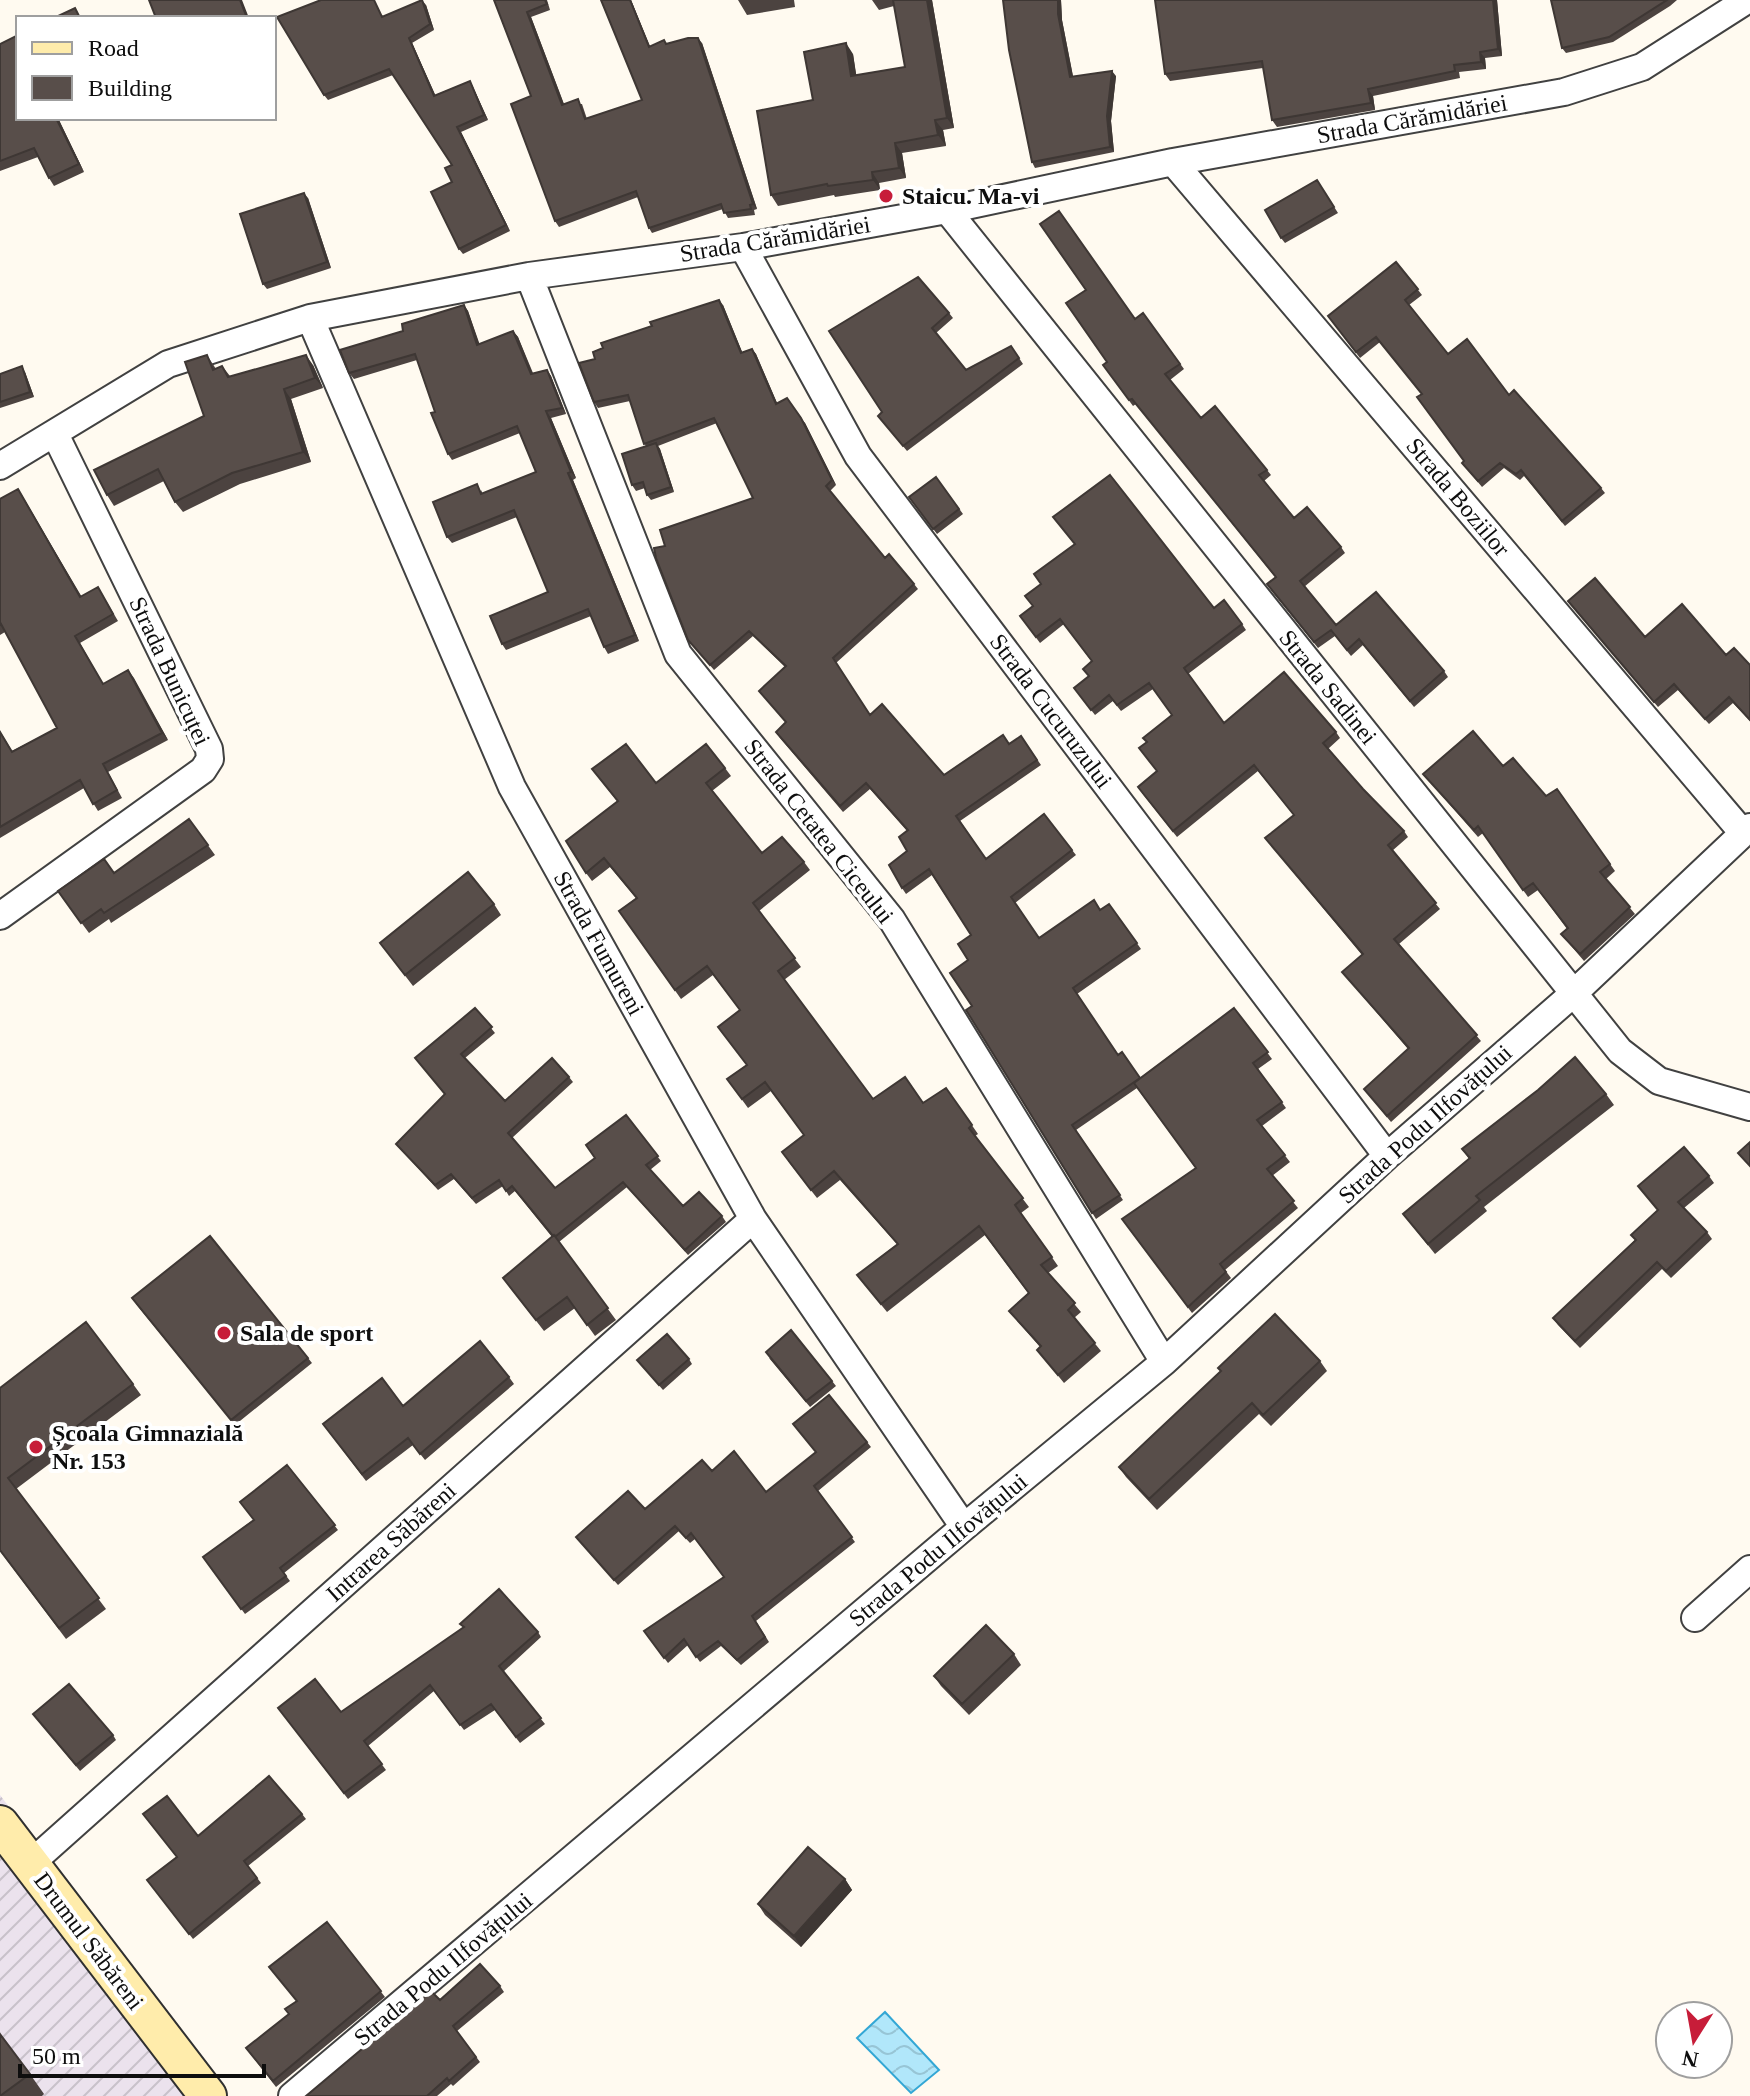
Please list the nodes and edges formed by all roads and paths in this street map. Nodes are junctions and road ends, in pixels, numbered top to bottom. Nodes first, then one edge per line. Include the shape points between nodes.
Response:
1 (1747, 0) edge
2 (1173, 162) junction
3 (947, 210) junction
4 (743, 247) junction
5 (529, 276) junction
6 (310, 318) junction
7 (55, 434) junction
8 (0, 466) edge
9 (1746, 830) edge
10 (0, 916) edge
11 (1573, 994) junction
12 (1750, 1107) edge
13 (1387, 1156) junction
14 (753, 1219) junction
15 (1164, 1362) junction
16 (964, 1527) junction
17 (1750, 1569) edge
18 (1695, 1618) dead end
19 (0, 1824) edge
20 (30, 1864) junction
21 (208, 2096) edge
22 (292, 2096) edge

1 - 2 street, Strada Cărămidăriei via 1642,67 1564,92
2 - 3 street, Strada Cărămidăriei
2 - 9 street, Strada Boziilor
3 - 4 street, Strada Cărămidăriei
3 - 11 street, Strada Sadinei
4 - 5 street, Strada Cărămidăriei
4 - 13 street, Strada Cucuruzului via 858,456
5 - 6 street, Strada Cărămidăriei
5 - 15 street, Strada Cetatea Ciceului via 678,654 892,920
6 - 7 street, Strada Cărămidăriei via 168,364
6 - 14 street, Strada Fumureni via 512,787
7 - 8 street, Strada Cărămidăriei
7 - 10 street, Strada Bunicuței via 210,759 203,770
9 - 11 street, Strada Podu Ilfovățului
11 - 12 street, Strada Sadinei via 1620,1051 1659,1081
11 - 13 street, Strada Podu Ilfovățului
13 - 15 street, Strada Podu Ilfovățului
14 - 16 street, Strada Fumureni
14 - 20 street, Intrarea Săbăreni
15 - 16 street, Strada Podu Ilfovățului
16 - 22 street, Strada Podu Ilfovățului
17 - 18 street
19 - 20 main road, Drumul Săbăreni
20 - 21 main road, Drumul Săbăreni

